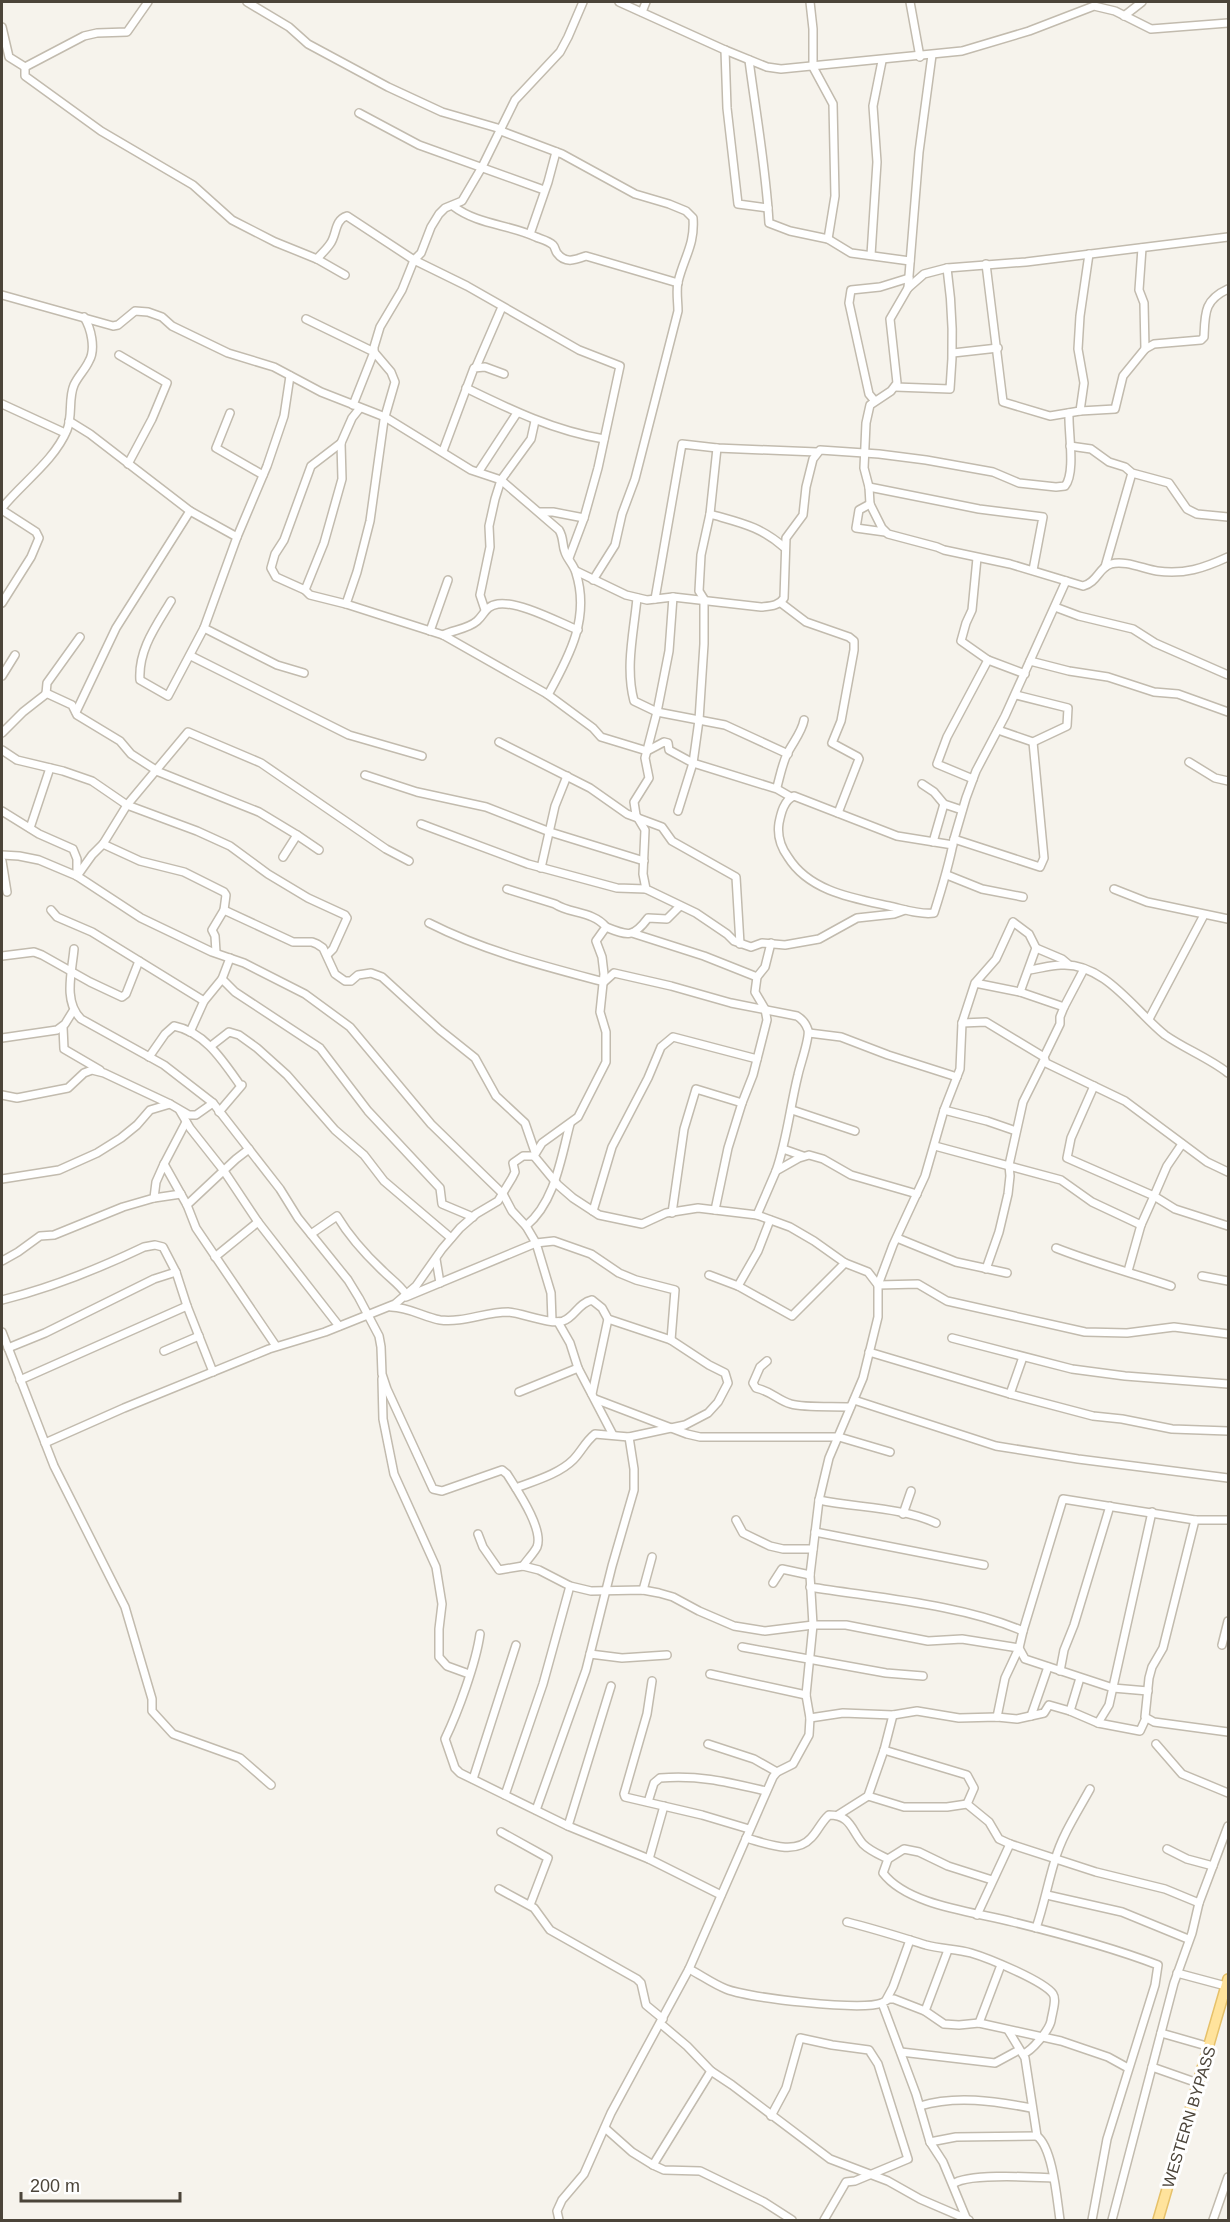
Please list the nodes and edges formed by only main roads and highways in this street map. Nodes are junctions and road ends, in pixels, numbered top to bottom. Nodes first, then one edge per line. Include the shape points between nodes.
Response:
1 (1225, 1982) edge
2 (1224, 2011) edge
3 (1158, 2220) edge

1 - 2 main road, WESTERN BYPASS
2 - 3 main road, WESTERN BYPASS

